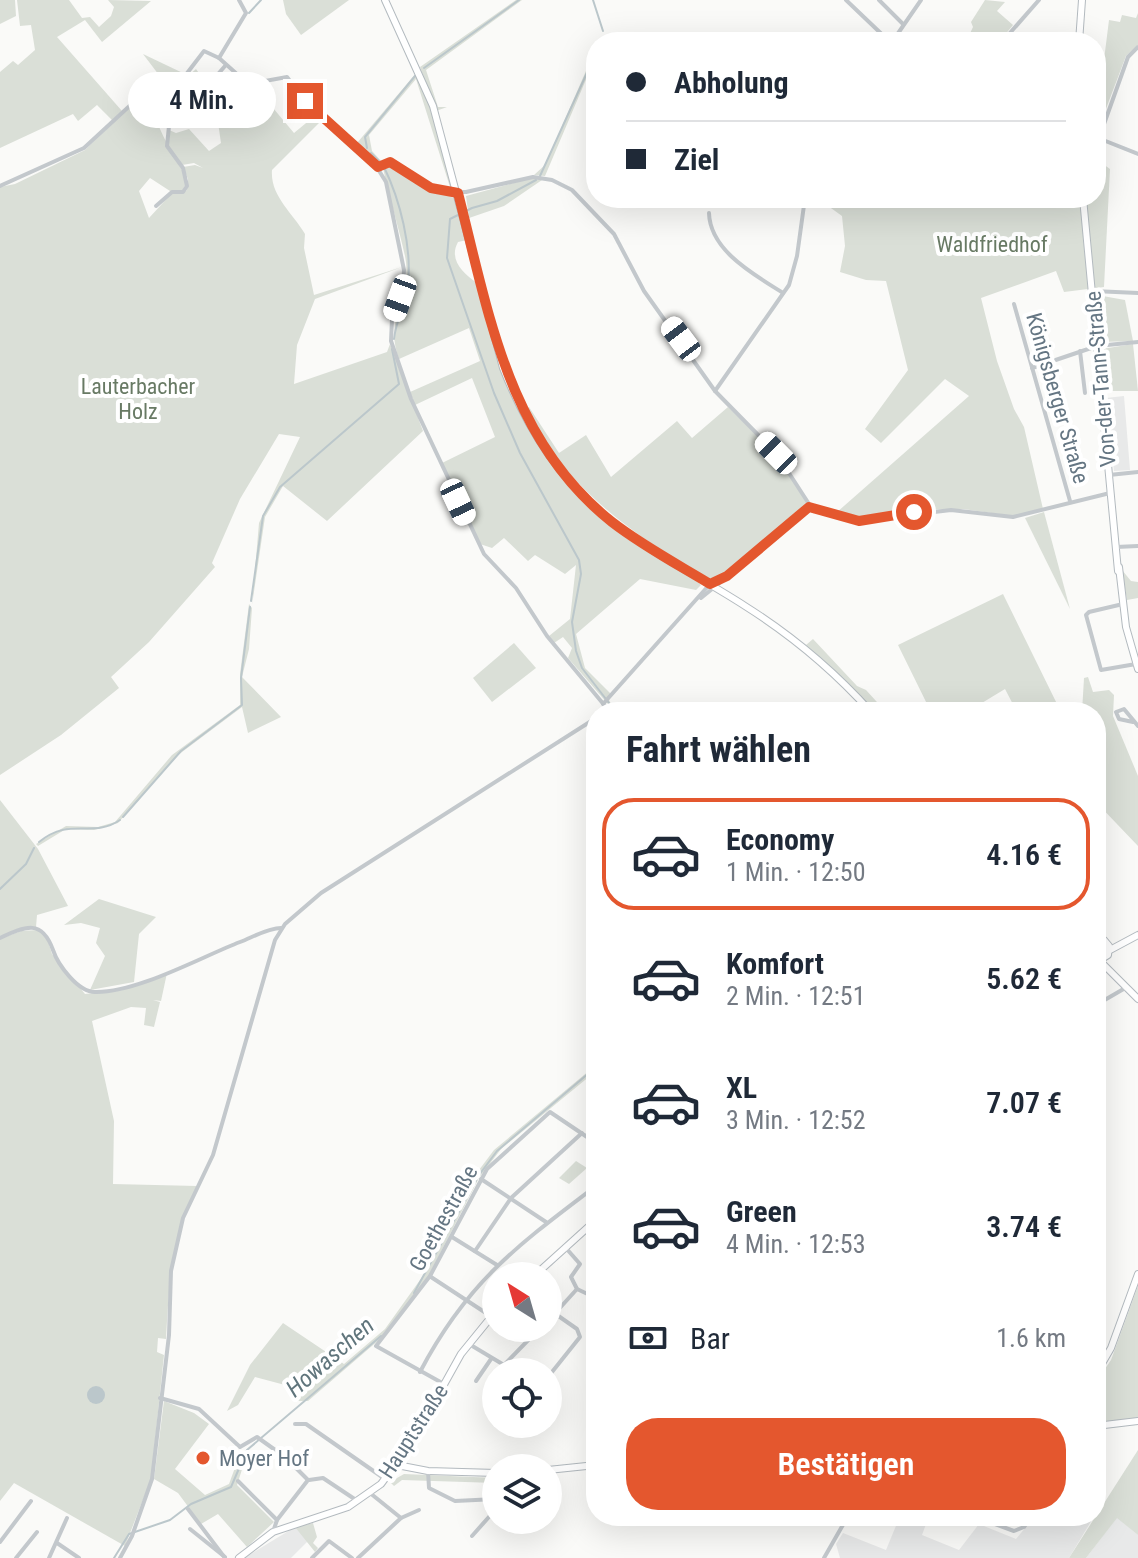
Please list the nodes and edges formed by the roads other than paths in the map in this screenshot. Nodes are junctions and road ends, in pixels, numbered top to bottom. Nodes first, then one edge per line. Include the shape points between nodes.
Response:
1 (239, 0) edge
2 (385, 0) edge
3 (846, 0) edge
4 (879, 0) edge
5 (921, 0) edge
6 (1039, 0) edge
7 (1082, 0) edge
8 (903, 24) junction
9 (880, 32) edge
10 (898, 32) edge
11 (1011, 32) edge
12 (1080, 32) edge
13 (1138, 47) edge
14 (219, 58) junction
15 (225, 66) junction
16 (1106, 115) edge
17 (1106, 142) edge
18 (1138, 154) edge
19 (378, 167) junction
20 (0, 186) edge
21 (458, 193) junction
22 (586, 205) edge
23 (156, 206) dead end
24 (589, 208) edge
25 (804, 208) edge
26 (1084, 208) edge
27 (709, 213) dead end
28 (1093, 291) junction
29 (1138, 293) edge
30 (783, 294) junction
31 (1014, 304) dead end
32 (1138, 342) edge
33 (1097, 346) junction
34 (1080, 351) junction
35 (1032, 368) junction
36 (715, 391) junction
37 (1085, 393) dead end
38 (1138, 472) edge
39 (1109, 475) junction
40 (1110, 493) junction
41 (1070, 501) junction
42 (809, 507) junction
43 (1138, 546) edge
44 (1114, 547) junction
45 (713, 586) junction
46 (1123, 604) junction
47 (1137, 665) edge
48 (604, 702) edge
49 (610, 702) edge
50 (860, 702) edge
51 (1133, 722) dead end
52 (586, 724) edge
53 (1138, 726) edge
54 (281, 928) junction
55 (1138, 935) edge
56 (0, 938) edge
57 (1129, 938) junction
58 (1106, 941) joint
59 (1108, 953) junction
60 (1106, 967) edge
61 (1114, 974) junction
62 (1127, 987) junction
63 (1106, 999) edge
64 (1138, 999) edge
65 (582, 1133) junction
66 (586, 1136) edge
67 (481, 1179) junction
68 (586, 1193) edge
69 (511, 1198) junction
70 (546, 1222) junction
71 (586, 1229) edge
72 (452, 1237) junction
73 (565, 1247) junction
74 (475, 1251) junction
75 (492, 1262) edge
76 (500, 1262) edge
77 (549, 1262) edge
78 (1138, 1274) edge
79 (430, 1276) junction
80 (482, 1280) edge
81 (577, 1289) junction
82 (586, 1293) edge
83 (465, 1298) junction
84 (562, 1305) edge
85 (482, 1307) edge
86 (562, 1319) edge
87 (482, 1329) edge
88 (526, 1342) edge
89 (469, 1344) junction
90 (1106, 1357) edge
91 (490, 1358) edge
92 (512, 1358) edge
93 (562, 1362) edge
94 (420, 1372) junction
95 (482, 1372) edge
96 (476, 1381) dead end
97 (444, 1384) junction
98 (160, 1398) junction
99 (1138, 1421) edge
100 (295, 1424) dead end
101 (1106, 1425) edge
102 (399, 1462) junction
103 (586, 1466) edge
104 (562, 1469) edge
105 (428, 1471) junction
106 (482, 1473) edge
107 (385, 1479) junction
108 (308, 1480) junction
109 (238, 1481) dead end
110 (370, 1493) junction
111 (482, 1499) edge
112 (31, 1501) dead end
113 (357, 1502) junction
114 (188, 1509) dead end
115 (419, 1510) dead end
116 (67, 1518) dead end
117 (401, 1518) junction
118 (277, 1520) junction
119 (482, 1525) edge
120 (842, 1526) edge
121 (1000, 1526) edge
122 (1025, 1526) edge
123 (190, 1529) dead end
124 (37, 1532) dead end
125 (273, 1532) junction
126 (472, 1536) dead end
127 (0, 1542) edge
128 (57, 1543) junction
129 (16, 1558) edge
130 (49, 1558) edge
131 (79, 1558) edge
132 (120, 1558) edge
133 (225, 1558) edge
134 (239, 1558) edge
135 (312, 1558) edge
136 (355, 1558) edge
137 (824, 1558) edge

1 - 14 street via 246,13
2 - 21 street via 426,86
3 - 9 street
4 - 8 street
5 - 8 street
6 - 11 street
7 - 12 street
8 - 10 street
13 - 16 street via 1130,53
14 - 15 street
14 - 20 street via 204,51 178,85 136,100 84,148
15 - 19 street via 248,84 287,77 305,101
15 - 23 street via 200,95 170,116 167,146 183,168 187,186
17 - 18 street
19 - 21 street via 390,162 431,188
19 - 48 street via 389,191 404,259 404,282 390,331 411,399 484,554
21 - 22 street via 538,177 572,190
21 - 45 street via 503,368 540,442 572,484 611,521
24 - 36 street via 614,234 644,291
25 - 30 street via 795,270
26 - 28 street, Von-der-Tann-Straße
27 - 30 street via 731,255
28 - 29 street
28 - 33 street, Von-der-Tann-Straße
30 - 36 street
31 - 35 street, Königsberger Straße
32 - 33 street
33 - 34 street
33 - 39 street, Von-der-Tann-Straße
34 - 35 street
34 - 37 street
35 - 41 street, Königsberger Straße
36 - 42 street via 776,453
38 - 39 street
39 - 40 street, Von-der-Tann-Straße
40 - 41 street
40 - 44 street, Von-der-Tann-Straße
41 - 42 street via 1008,517 935,510 859,521
42 - 45 street
43 - 44 street
44 - 46 street, Von-der-Tann-Straße
45 - 49 street
45 - 50 street via 798,644
46 - 47 street, Von-der-Tann-Straße
46 - 47 street via 1086,615 1101,670
51 - 53 street
52 - 54 street via 333,885
54 - 56 street via 135,984 98,992 80,986 43,931 27,929
54 - 98 street via 265,967 213,1155 179,1231
55 - 57 street
57 - 58 street
57 - 59 street
58 - 59 street
59 - 61 street
60 - 61 street
61 - 62 street
62 - 63 street
62 - 64 street
65 - 66 street
65 - 67 street, Goethestraße via 550,1112
65 - 69 street
67 - 69 street
67 - 72 street, Goethestraße
68 - 70 street
69 - 70 street
69 - 74 street
70 - 76 street
71 - 73 street
72 - 74 street
72 - 79 street, Goethestraße
73 - 77 street
73 - 81 street via 580,1264 571,1277
74 - 75 street
78 - 90 street
79 - 83 street
79 - 94 street, Goethestraße via 376,1346
80 - 83 street
81 - 82 street
81 - 84 street
83 - 85 street
83 - 94 street
86 - 93 street via 579,1331 580,1339
87 - 89 street, Hauptstraße
88 - 92 street
89 - 91 street
89 - 97 street, Hauptstraße
94 - 97 street
95 - 96 street
97 - 102 street, Hauptstraße
98 - 108 street via 199,1409 240,1447 257,1437
98 - 132 street via 152,1479
99 - 101 street
100 - 107 street via 306,1424
102 - 105 street
102 - 107 street, Hauptstraße
103 - 104 street
105 - 106 street
105 - 111 street via 429,1488 445,1498
107 - 110 street, Hauptstraße
108 - 113 street via 323,1478
108 - 118 street
109 - 118 street
110 - 113 street, Hauptstraße
110 - 117 street
112 - 127 street
113 - 125 street, Hauptstraße
114 - 133 street
115 - 117 street
116 - 128 street
117 - 136 street
118 - 125 street
119 - 126 street
120 - 137 street
121 - 122 street via 1014,1531
123 - 133 street
124 - 129 street
125 - 134 street, Hauptstraße
128 - 130 street
128 - 131 street
135 - 136 street via 329,1541

